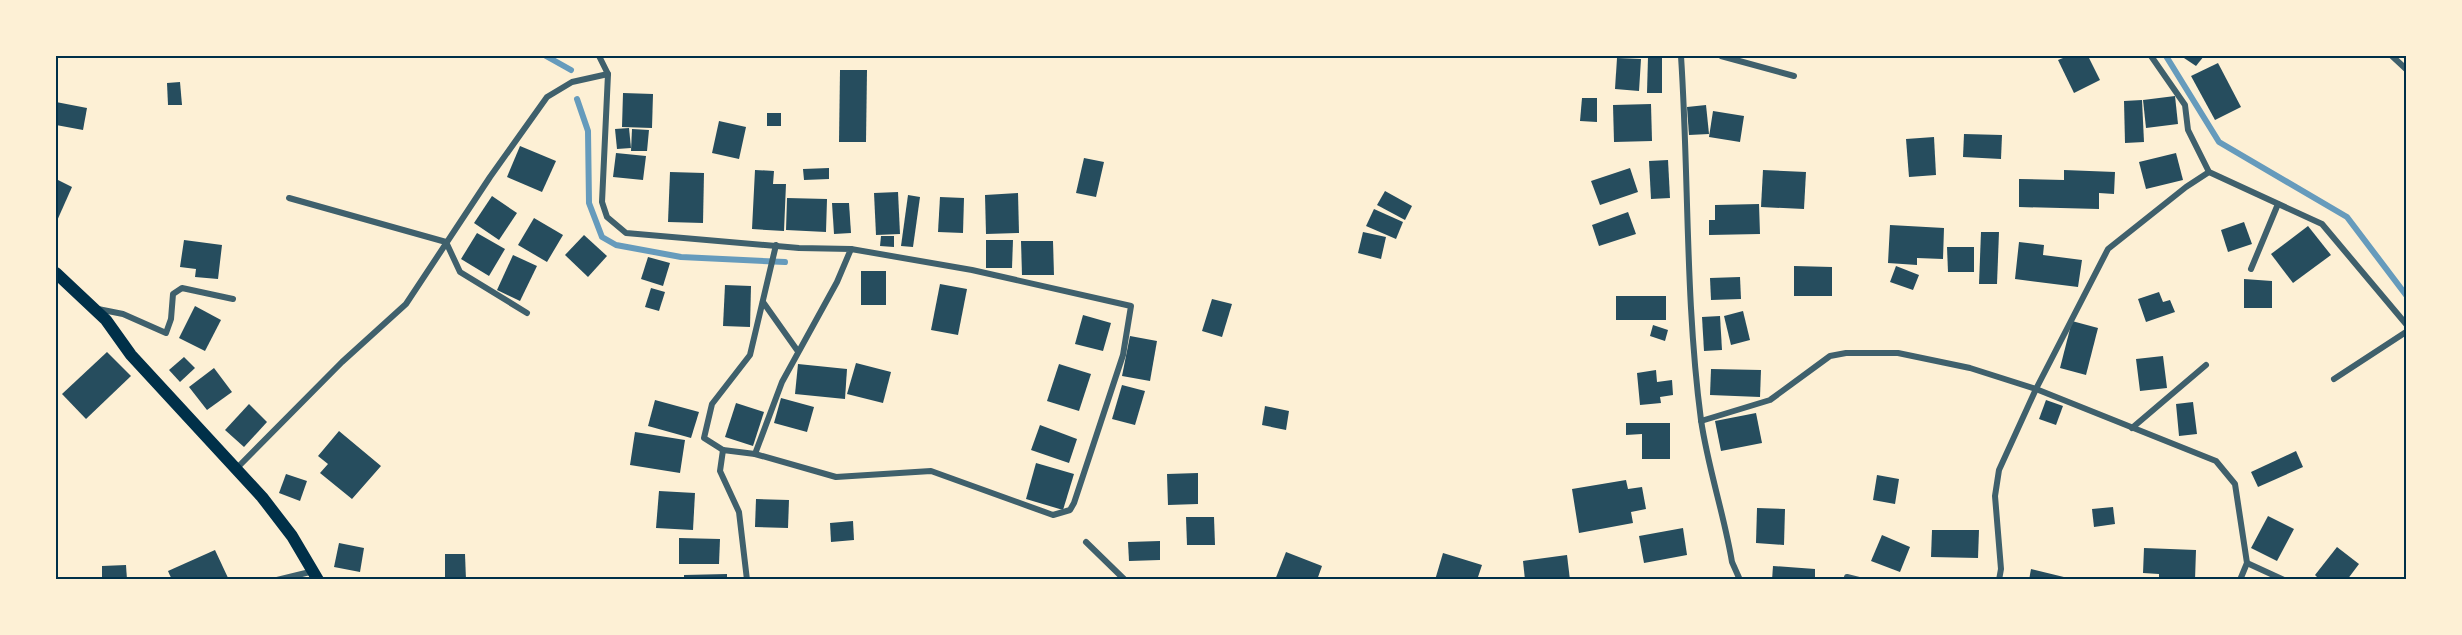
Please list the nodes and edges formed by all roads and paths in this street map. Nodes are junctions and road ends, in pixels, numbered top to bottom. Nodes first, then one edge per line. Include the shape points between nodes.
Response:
1 (599, 56) edge
2 (1681, 56) edge
3 (1721, 56) edge
4 (2151, 56) edge
5 (2392, 56) edge
6 (2406, 69) edge
7 (608, 74) junction
8 (1794, 76) dead end
9 (2209, 172) junction
10 (289, 198) dead end
11 (2278, 204) junction
12 (446, 242) junction
13 (776, 245) junction
14 (851, 249) junction
15 (2251, 269) dead end
16 (56, 273) edge
17 (233, 299) dead end
18 (763, 302) junction
19 (92, 307) junction
20 (528, 313) dead end
21 (2406, 324) edge
22 (2406, 332) edge
23 (797, 350) junction
24 (2206, 366) dead end
25 (2334, 378) dead end
26 (2036, 389) junction
27 (1701, 421) junction
28 (2132, 428) junction
29 (723, 450) junction
30 (755, 454) junction
31 (236, 470) junction
32 (1086, 542) dead end
33 (2247, 563) junction
34 (316, 575) edge
35 (1848, 577) dead end
36 (277, 579) edge
37 (747, 579) edge
38 (1125, 579) edge
39 (1740, 579) edge
40 (1859, 579) edge
41 (1999, 579) edge
42 (2240, 579) edge
43 (2284, 579) edge

1 - 7 street
2 - 27 street via 1685,188
3 - 8 street
4 - 9 street via 2185,105 2188,130
5 - 6 street
7 - 12 street via 572,82 547,96
7 - 13 street via 602,202 608,217 626,233
9 - 11 street
9 - 26 street via 2108,249
10 - 12 street
11 - 15 street
11 - 21 street via 2322,224
12 - 20 street via 460,272
12 - 31 street via 406,304 342,362
13 - 14 street
13 - 18 street
14 - 23 street via 837,282
14 - 30 street via 972,270 1131,306 1123,355 1074,503 1070,510 1053,515 931,471 836,477
16 - 19 main road
17 - 19 street via 182,288 173,294 166,333 123,314
18 - 23 street
18 - 29 street via 750,355 712,404 704,438
19 - 31 main road
22 - 25 street
23 - 30 street
24 - 28 street
26 - 27 street via 1923,358 1846,353 1830,356 1770,400
26 - 28 street
26 - 41 street via 1999,470 1995,496
27 - 39 street via 1732,562
28 - 33 street via 2216,461 2235,484
29 - 30 street
29 - 37 street via 720,471 739,513
31 - 34 main road via 292,536
32 - 38 street
33 - 42 street
33 - 43 street
34 - 36 street
35 - 40 street

